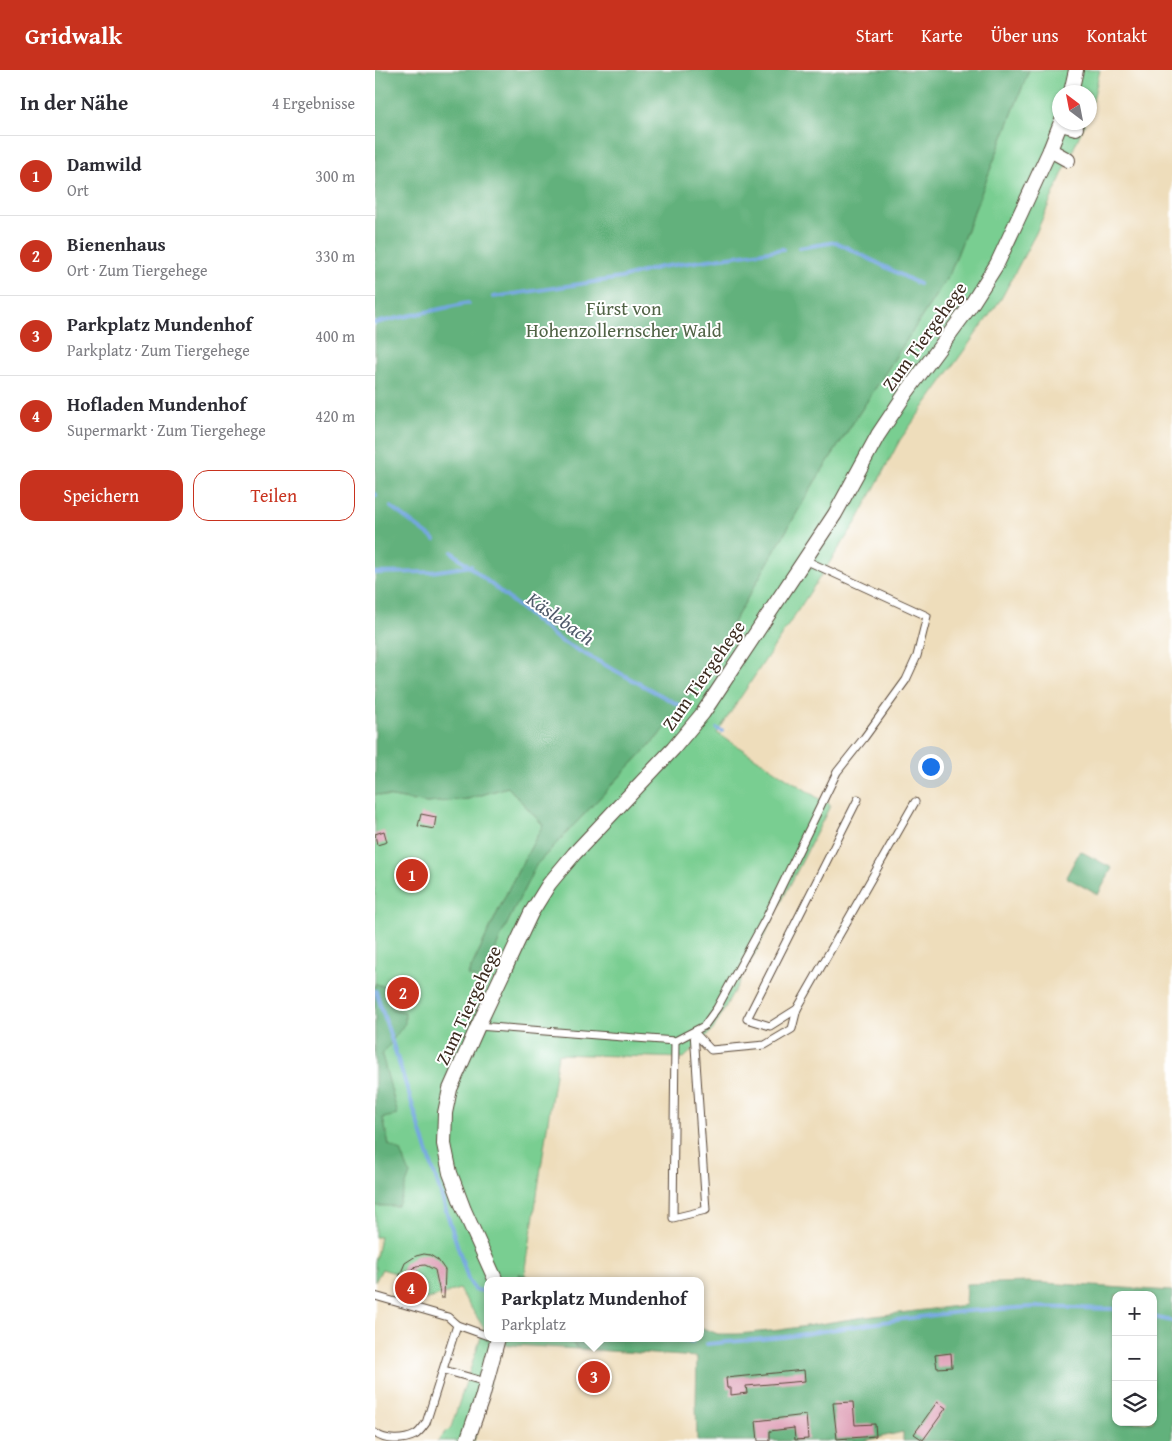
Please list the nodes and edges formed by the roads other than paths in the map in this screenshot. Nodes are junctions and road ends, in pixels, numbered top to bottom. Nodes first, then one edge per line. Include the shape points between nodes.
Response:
1 (1076, 70) edge
2 (1073, 85) edge
3 (1058, 130) edge
4 (1050, 150) junction
5 (1067, 160) dead end
6 (805, 560) junction
7 (858, 799) dead end
8 (915, 802) dead end
9 (797, 1009) junction
10 (478, 1026) junction
11 (695, 1032) junction
12 (675, 1041) junction
13 (495, 1277) edge
14 (375, 1296) edge
15 (457, 1325) junction
16 (484, 1334) edge
17 (493, 1342) edge
18 (444, 1370) junction
19 (486, 1382) junction
20 (375, 1434) edge
21 (467, 1441) edge

1 - 2 street
3 - 4 street, Zum Tiergehege
4 - 5 street
4 - 6 street, Zum Tiergehege via 997,264 878,435 835,514
6 - 10 street, Zum Tiergehege via 703,713 549,884 531,913
6 - 11 lane via 927,616 917,656 906,680 837,772 766,918 717,1008 704,1026
7 - 9 lane via 747,1019 770,1026
8 - 9 lane
9 - 11 lane via 792,1029 765,1045 711,1050
10 - 12 lane
10 - 13 street, Zum Tiergehege via 450,1089 444,1144 450,1173 464,1210
11 - 12 lane
11 - 12 lane via 706,1210 673,1218
14 - 15 lane via 449,1317
15 - 16 lane
15 - 18 lane
17 - 19 street
18 - 19 lane
18 - 20 lane via 427,1423 416,1435 389,1441
19 - 21 street

